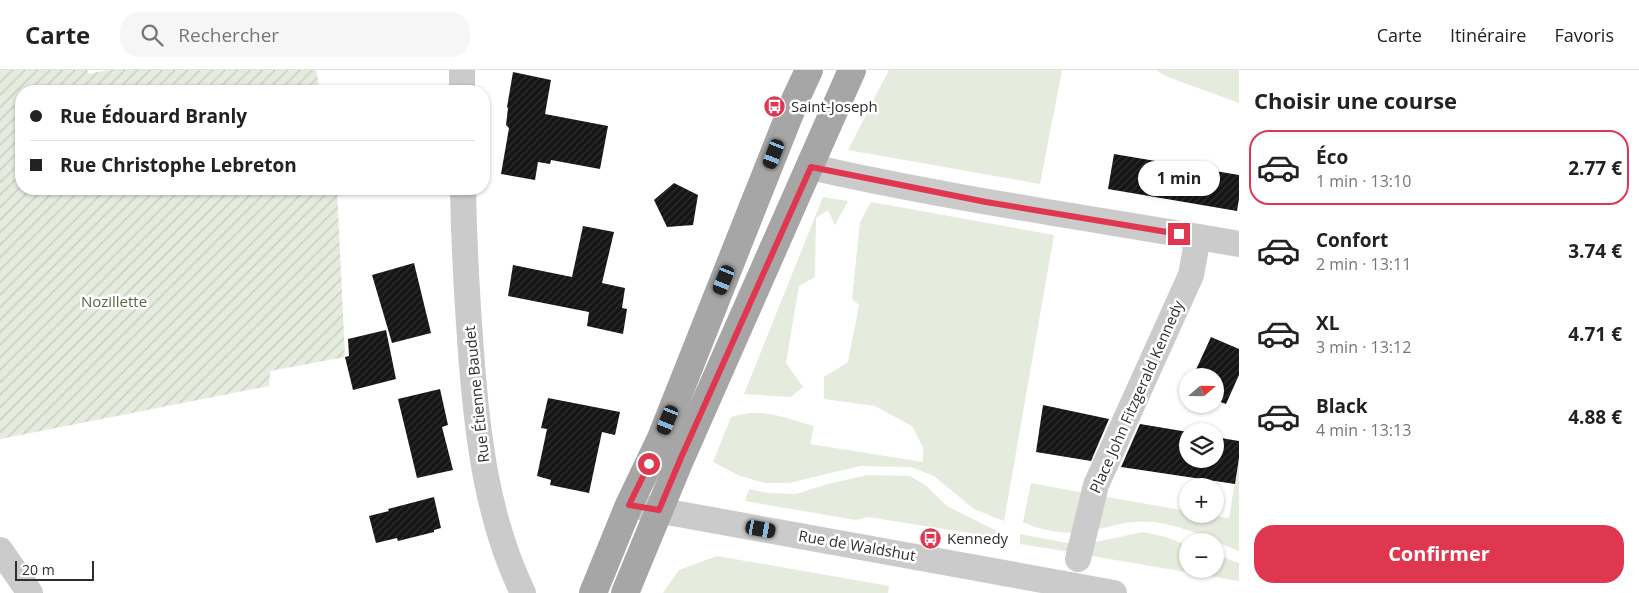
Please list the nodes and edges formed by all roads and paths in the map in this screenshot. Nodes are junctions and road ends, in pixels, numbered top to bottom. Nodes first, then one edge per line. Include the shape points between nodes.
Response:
1 (462, 70) edge
2 (809, 70) edge
3 (852, 70) edge
4 (462, 85) edge
5 (811, 167) junction
6 (463, 195) edge
7 (1198, 237) junction
8 (1239, 244) edge
9 (629, 505) junction
10 (659, 510) junction
11 (0, 550) edge
12 (1078, 559) dead end
13 (30, 593) edge
14 (524, 593) edge
15 (593, 593) edge
16 (624, 593) edge
17 (1114, 593) edge

1 - 4 street
2 - 9 main road via 656,451
3 - 5 main road
5 - 7 street via 986,202
5 - 10 main road
6 - 14 street, Rue Étienne Baudet via 469,329 480,441 498,528
7 - 8 street
7 - 12 street, Place John Fitzgerald Kennedy via 1191,274 1096,485
9 - 10 street, Rue de Waldshut
9 - 15 main road
10 - 16 main road
10 - 17 street, Rue de Waldshut
11 - 13 street

